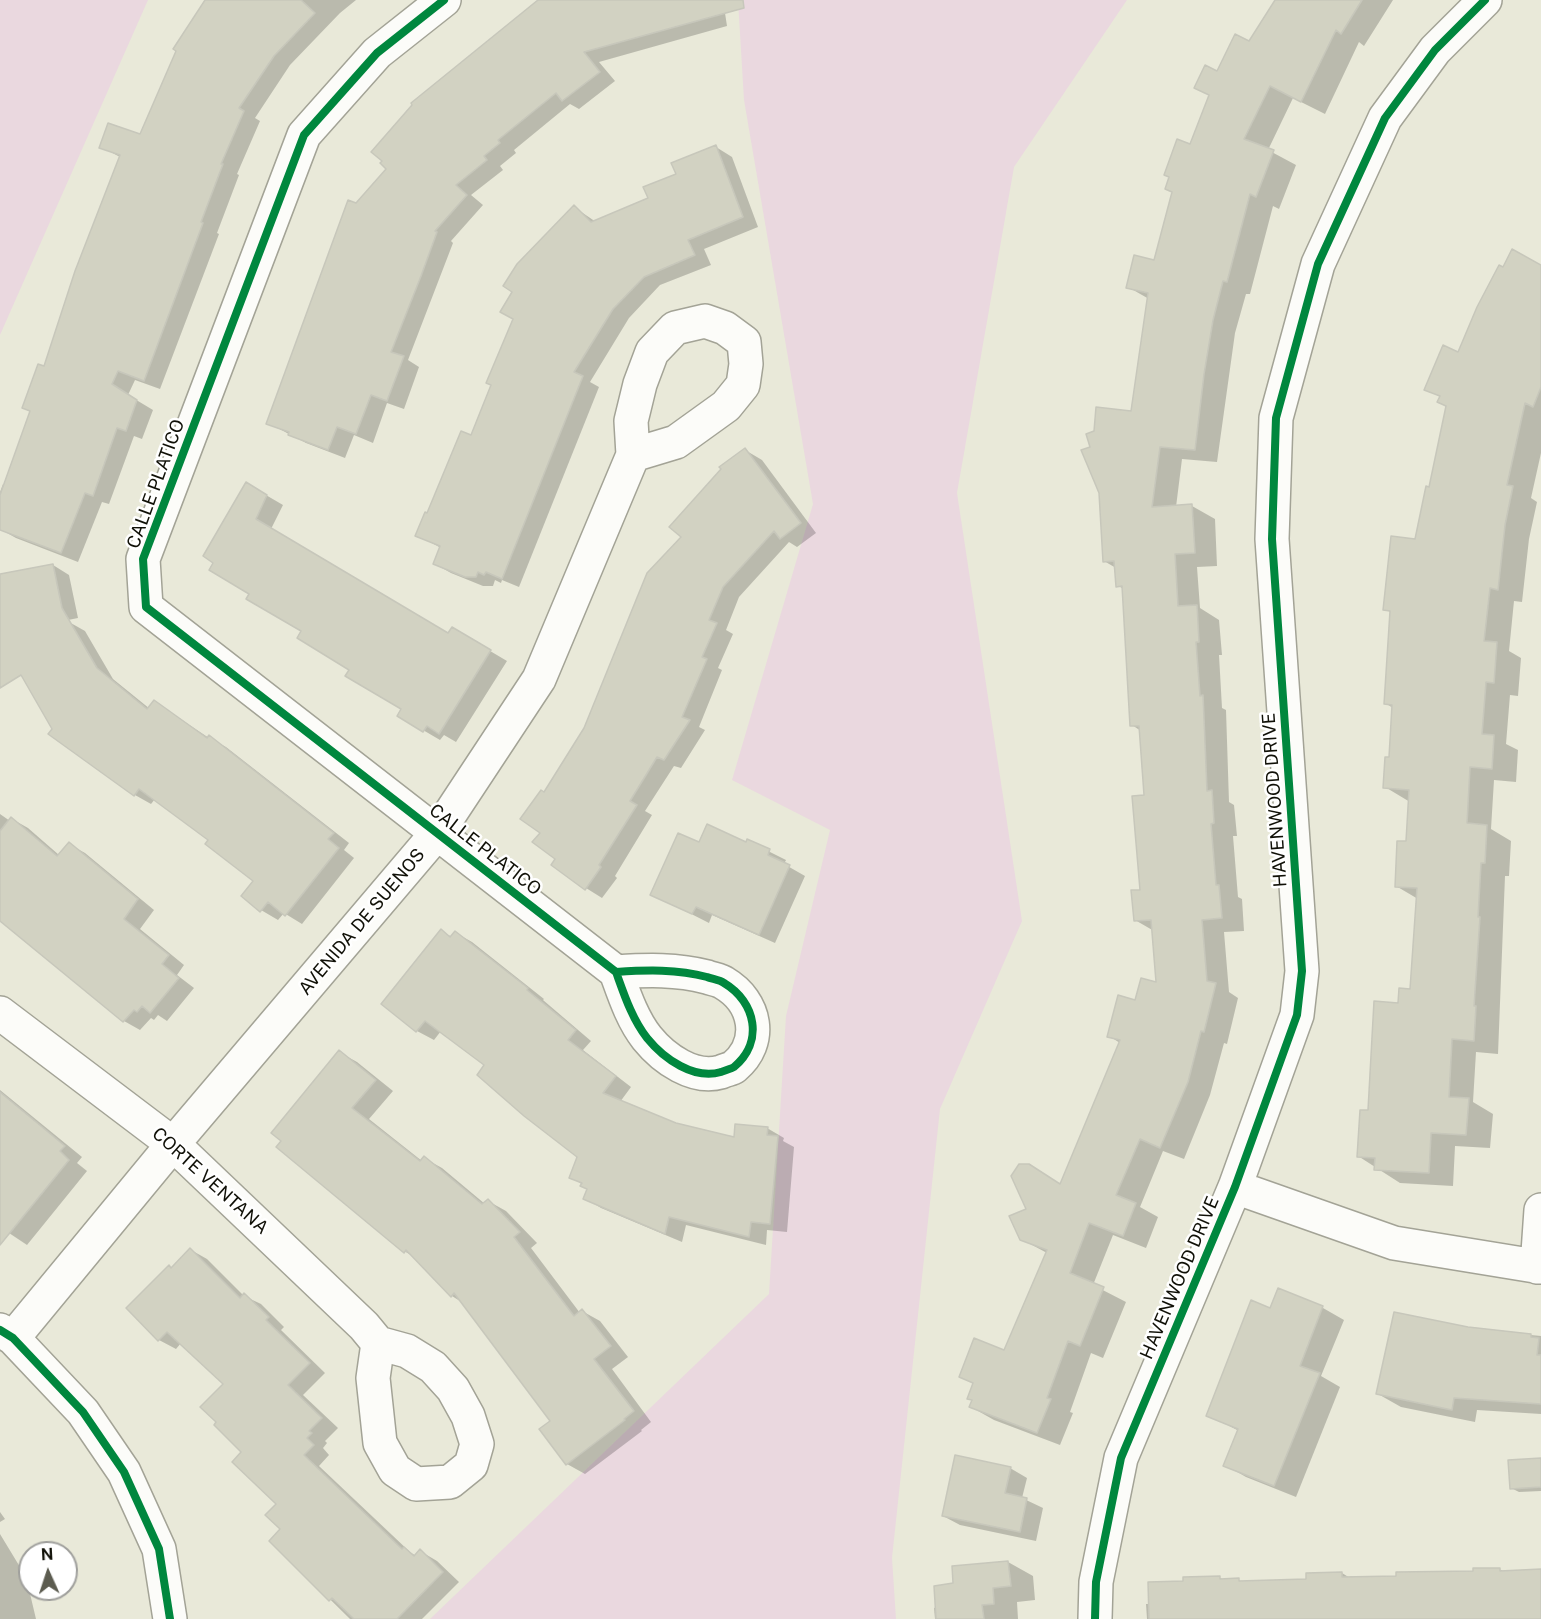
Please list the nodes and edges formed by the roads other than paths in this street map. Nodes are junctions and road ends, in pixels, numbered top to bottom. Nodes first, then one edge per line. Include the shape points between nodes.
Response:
1 (444, 0) edge
2 (1485, 0) edge
3 (633, 455) dead end
4 (438, 832) junction
5 (616, 972) dead end
6 (0, 1013) edge
7 (173, 1144) junction
8 (1235, 1187) junction
9 (1541, 1210) edge
10 (1539, 1267) edge
11 (7, 1334) edge
12 (378, 1342) dead end
13 (170, 1619) edge
14 (1095, 1619) edge

1 - 4 street, CALLE PLATICO via 376,53 304,135 143,559 146,607
2 - 8 street, HAVENWOOD DRIVE via 1435,50 1385,118 1318,264 1276,418 1272,539 1302,970 1296,1015
3 - 4 street, AVENIDA DE SUENOS via 539,679
4 - 5 street, CALLE PLATICO
4 - 7 street, AVENIDA DE SUENOS
6 - 7 street, CORTE VENTANA
7 - 11 street, AVENIDA DE SUENOS
7 - 12 street, CORTE VENTANA
8 - 10 street via 1394,1243
8 - 14 street, HAVENWOOD DRIVE via 1121,1458 1096,1582
9 - 10 street
11 - 13 street via 84,1412 124,1472 159,1549

